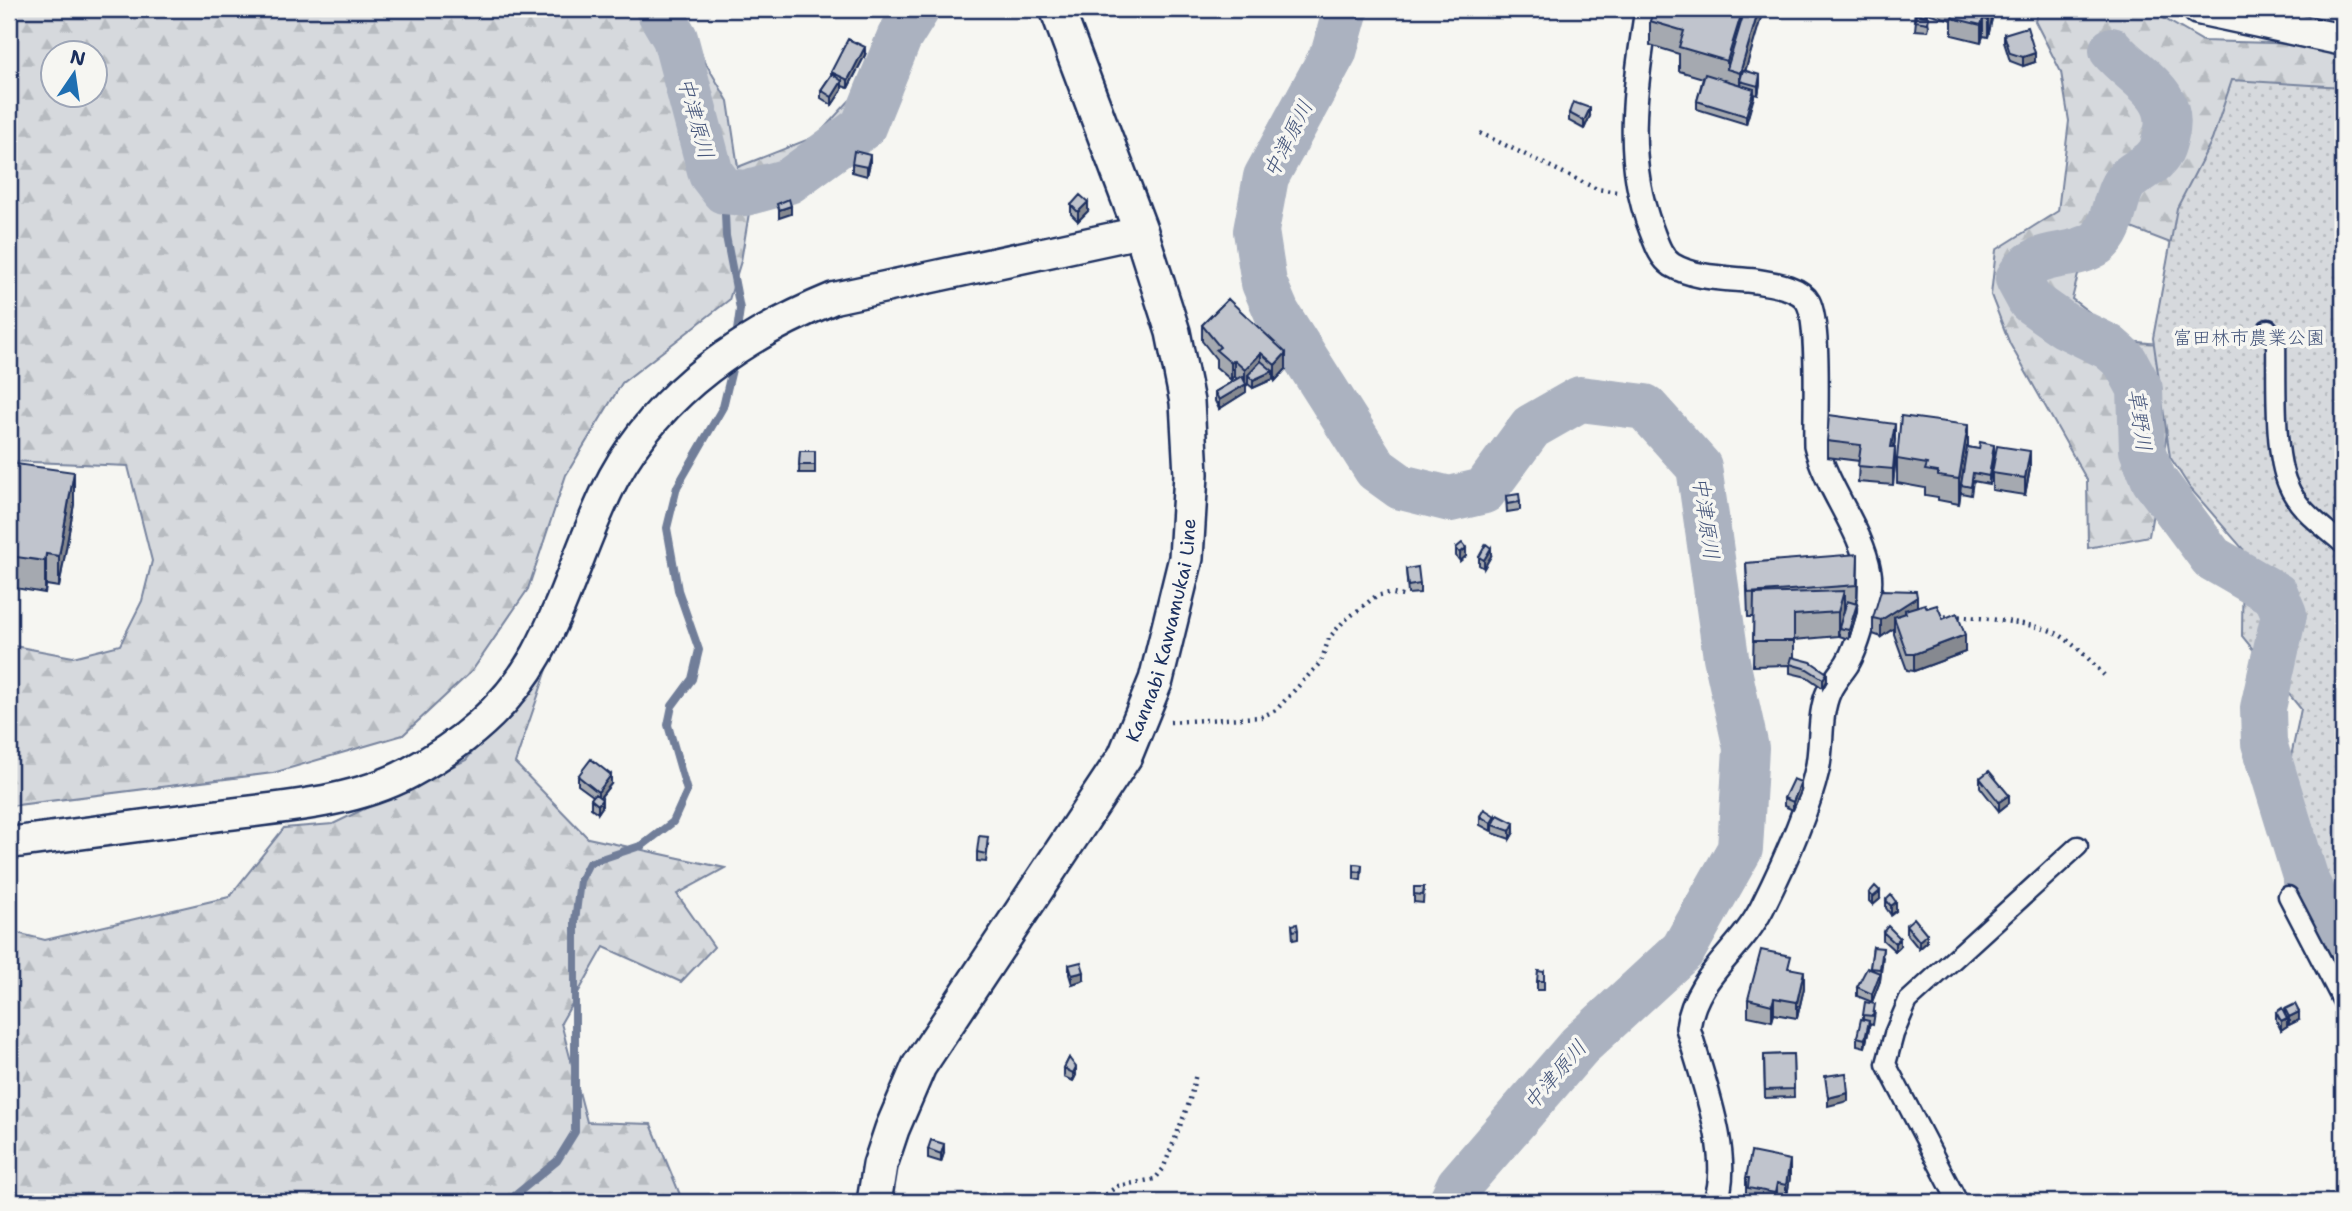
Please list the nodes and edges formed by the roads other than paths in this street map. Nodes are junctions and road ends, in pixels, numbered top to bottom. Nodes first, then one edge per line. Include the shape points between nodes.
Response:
1 (1057, 9) edge
2 (1647, 9) edge
3 (2198, 9) edge
4 (2343, 40) edge
5 (1141, 232) junction
6 (2268, 329) dead end
7 (2343, 544) edge
8 (9, 843) edge
9 (2078, 846) dead end
10 (2288, 896) dead end
11 (2343, 1002) edge
12 (874, 1202) edge
13 (1715, 1202) edge
14 (1958, 1202) edge

1 - 5 main road, Kannabi Kawamukai Line
2 - 13 street via 1633,149 1641,202 1660,252 1670,264 1686,271 1792,289 1808,301 1813,324 1816,445 1870,574 1869,596 1848,662 1829,691 1817,770 1791,839 1761,910 1699,989 1691,1008 1688,1028 1723,1161 1722,1186
3 - 4 street
5 - 8 street via 834,298 769,326 702,372 675,397 616,474 536,655 488,718 448,750 407,774 328,800
5 - 12 main road, Kannabi Kawamukai Line via 1162,292 1187,402 1191,474 1186,558 1168,642 1125,756 919,1066 880,1165
6 - 7 street via 2276,339 2281,454 2288,485 2304,509
9 - 14 street via 1908,1001 1894,1034 1886,1065
10 - 11 street

